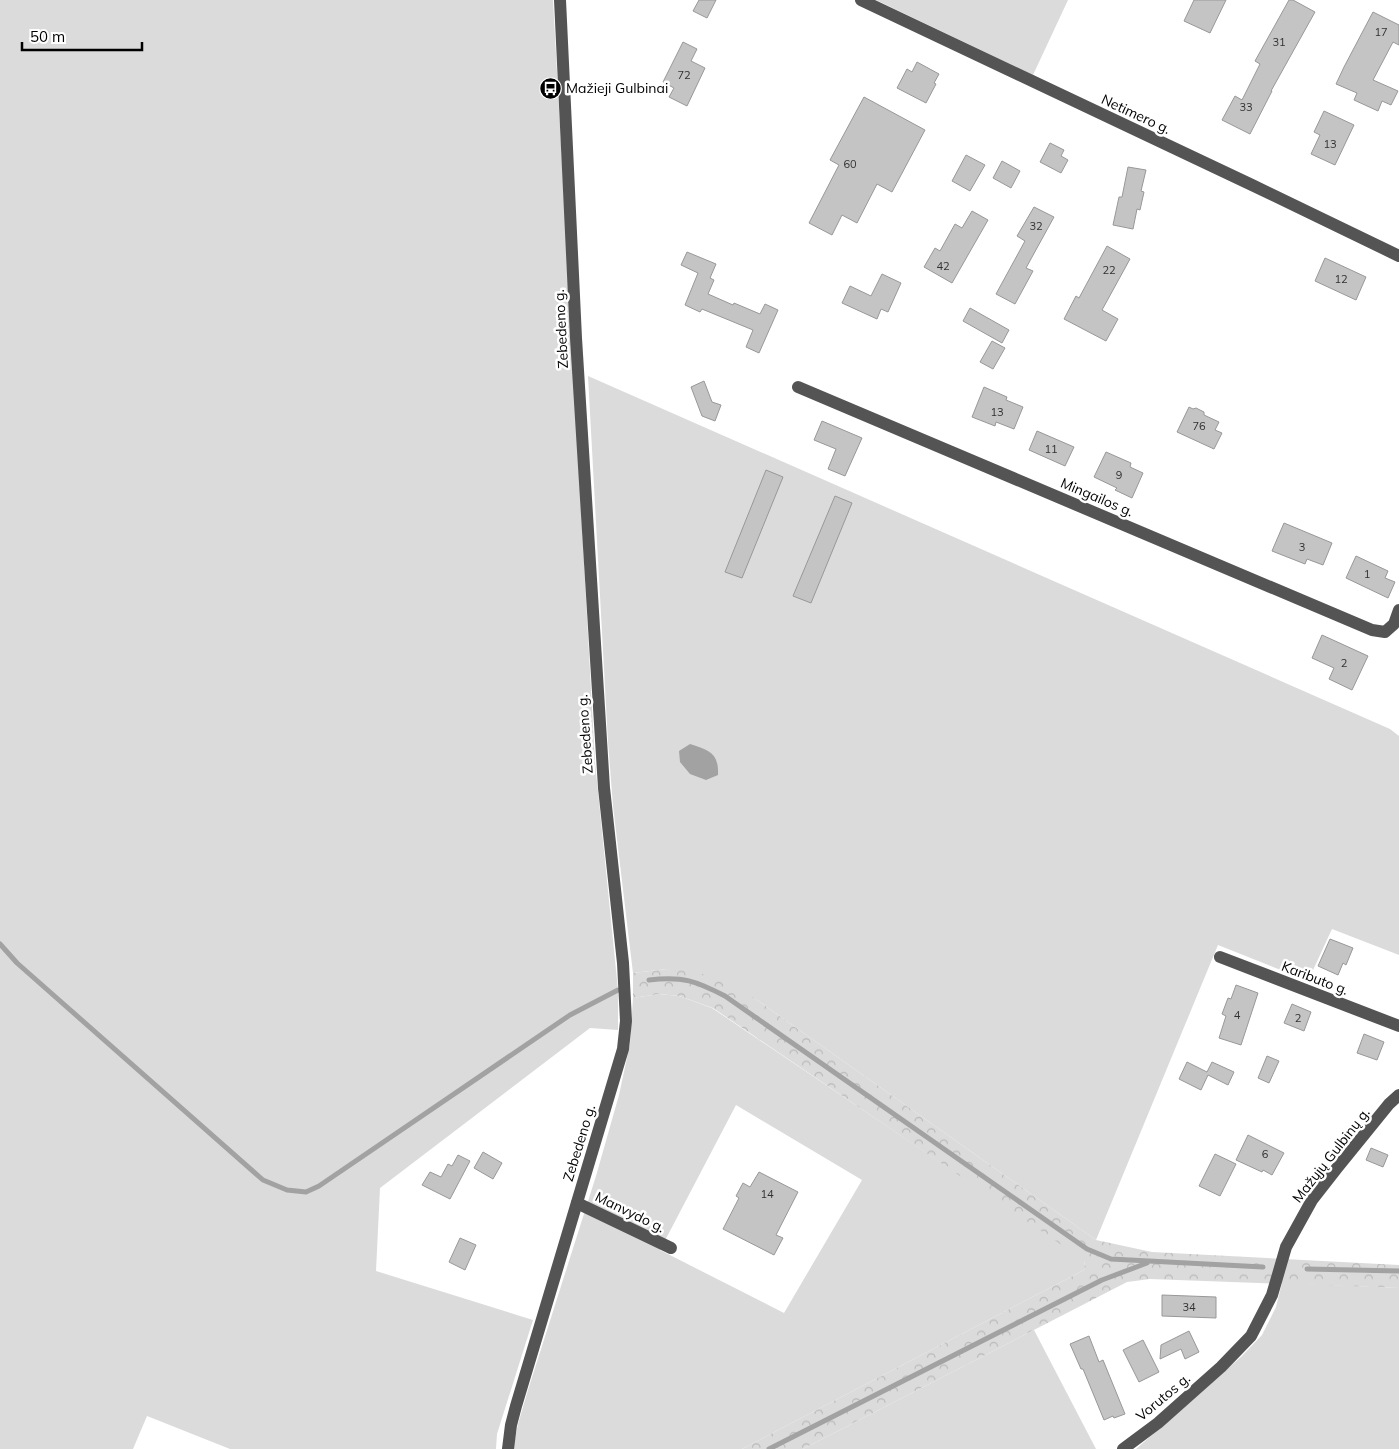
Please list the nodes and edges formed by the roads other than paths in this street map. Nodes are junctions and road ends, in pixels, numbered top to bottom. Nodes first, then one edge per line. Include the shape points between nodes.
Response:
1 (560, 0) edge
2 (861, 0) edge
3 (1399, 256) edge
4 (798, 386) dead end
5 (1399, 610) edge
6 (1220, 957) dead end
7 (1399, 1026) edge
8 (1399, 1095) edge
9 (577, 1203) junction
10 (671, 1248) dead end
11 (1221, 1367) joint
12 (508, 1449) edge
13 (1123, 1449) edge

1 - 9 street, Zebedeno g. via 576,338 604,788 626,1021 623,1049
2 - 3 street, Netimero g.
4 - 5 street, Mingailos g. via 1372,630 1385,632 1394,624
6 - 7 street, Kaributo g.
8 - 11 street, Mažųjų Gulbinų g. via 1312,1200 1286,1246 1272,1295 1251,1336
9 - 10 street, Manvydo g.
9 - 12 street, Zebedeno g. via 516,1406
11 - 13 street, Vorutos g. via 1158,1423

